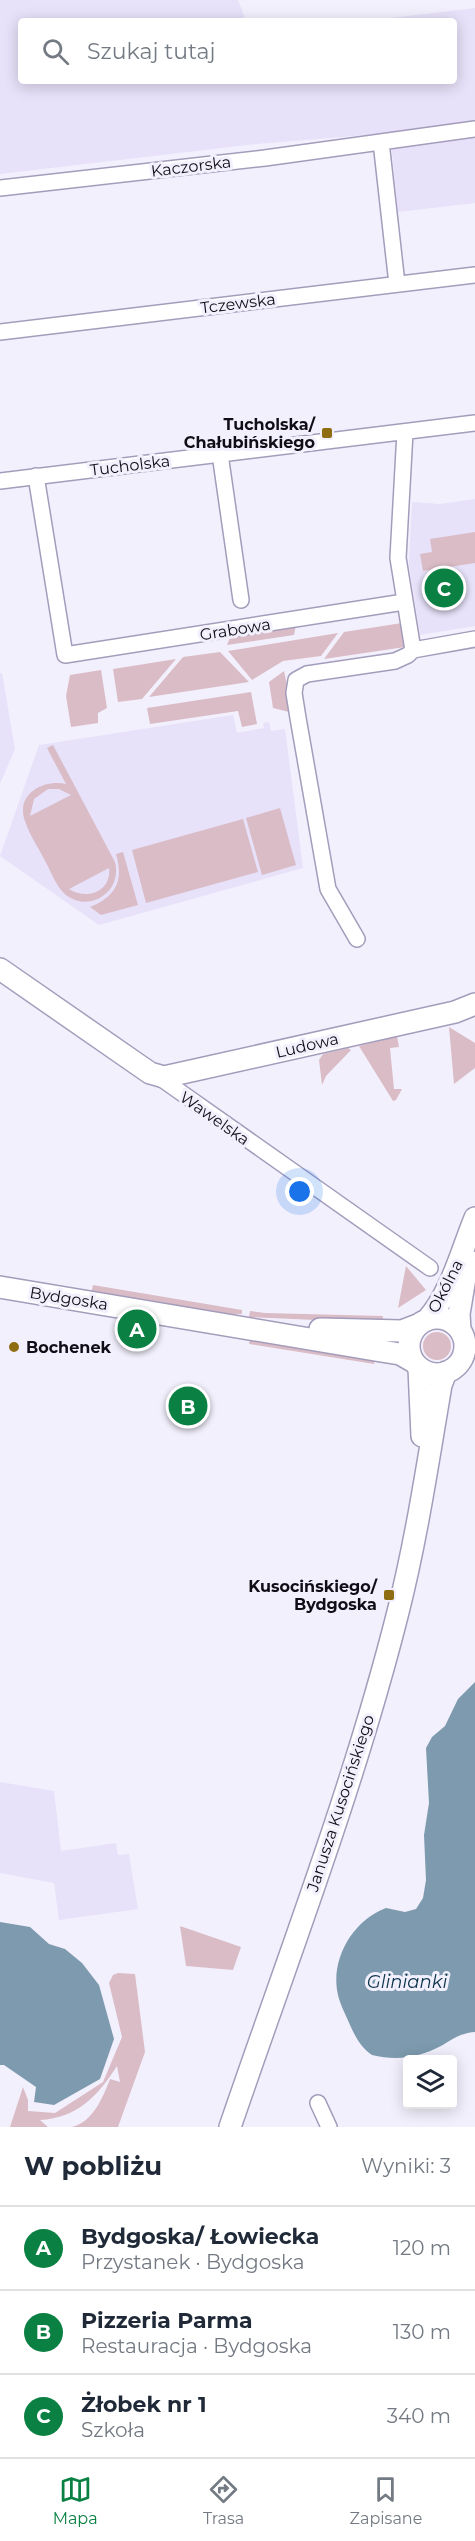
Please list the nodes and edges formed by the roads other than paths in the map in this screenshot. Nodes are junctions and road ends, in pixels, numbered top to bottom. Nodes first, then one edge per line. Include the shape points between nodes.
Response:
1 (475, 129) edge
2 (381, 142) junction
3 (0, 188) edge
4 (475, 275) edge
5 (397, 284) junction
6 (0, 332) edge
7 (475, 423) edge
8 (405, 432) junction
9 (220, 454) junction
10 (36, 476) junction
11 (0, 481) edge
12 (241, 600) dead end
13 (404, 602) junction
14 (475, 639) edge
15 (412, 650) junction
16 (357, 939) dead end
17 (0, 969) edge
18 (475, 1004) edge
19 (465, 1014) edge
20 (159, 1077) junction
21 (475, 1219) edge
22 (430, 1268) dead end
23 (0, 1287) edge
24 (423, 1322) junction
25 (245, 1327) junction
26 (466, 1337) edge
27 (417, 1365) junction
28 (475, 1367) edge
29 (449, 1370) junction
30 (426, 1473) junction
31 (318, 2103) dead end
32 (230, 2127) edge
33 (329, 2127) edge

1 - 2 street, Kaczorska
2 - 3 street, Kaczorska
2 - 5 street
4 - 5 street, Tczewska
5 - 6 street, Tczewska
7 - 8 street, Tucholska
8 - 9 street, Tucholska
8 - 13 street via 398,558
9 - 10 street, Tucholska
9 - 12 street
10 - 11 street, Tucholska
10 - 13 street, Grabowa via 65,655
13 - 15 street
14 - 15 street
15 - 16 street via 395,661 307,674 296,680 314,822 328,889
17 - 20 street, Wawelska
18 - 19 street, Ludowa
19 - 20 street, Ludowa
20 - 22 street, Wawelska
21 - 24 street, Okólna via 445,1294
21 - 26 street, Okólna via 461,1299
23 - 25 street, Bydgoska
24 - 25 street, Bydgoska via 385,1331
24 - 26 street via 442,1319
24 - 27 street via 409,1344
25 - 27 street, Bydgoska via 400,1354
26 - 29 street via 462,1357
27 - 29 street via 432,1373
27 - 30 street, Janusza Kusocińskiego
28 - 29 street
29 - 30 street, Janusza Kusocińskiego via 441,1385
30 - 32 street, Janusza Kusocińskiego via 417,1535 370,1714
31 - 33 street

